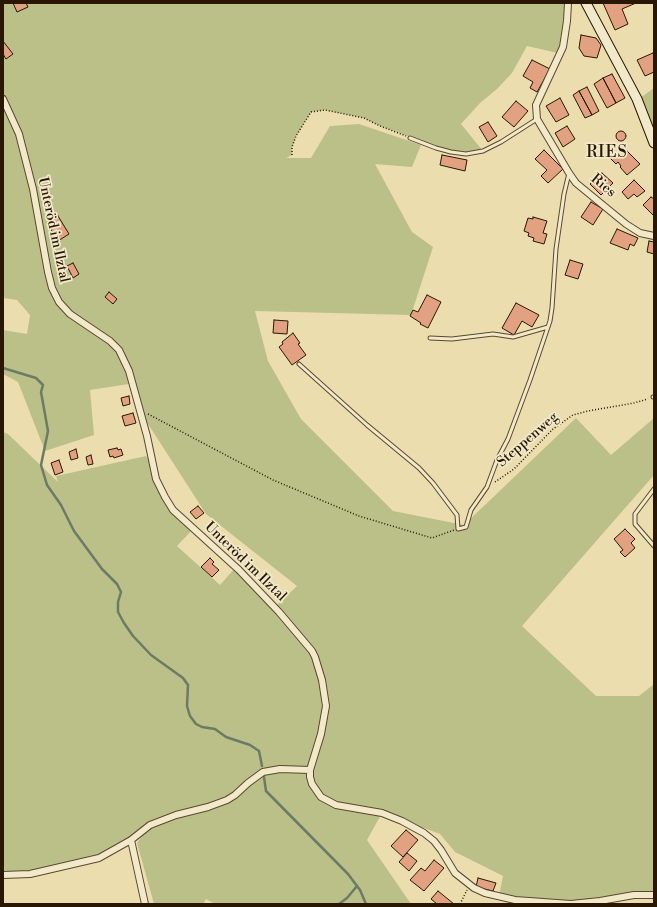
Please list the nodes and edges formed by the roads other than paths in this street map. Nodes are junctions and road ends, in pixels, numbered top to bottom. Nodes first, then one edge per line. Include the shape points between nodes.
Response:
1 (568, 3) edge
2 (586, 3) edge
3 (3, 99) edge
4 (537, 119) junction
5 (410, 138) road end
6 (654, 143) edge
7 (569, 173) junction
8 (654, 236) edge
9 (548, 327) junction
10 (430, 338) dead end
11 (299, 364) dead end
12 (654, 489) edge
13 (654, 546) edge
14 (310, 770) junction
15 (131, 840) junction
16 (3, 875) edge
17 (654, 895) edge
18 (145, 904) edge
19 (571, 904) edge

1 - 4 street via 568,21 563,47 536,105
2 - 6 street via 637,98
3 - 14 street, Unteröd im Ilztal via 19,134 33,189 52,288 59,302 70,314 119,350 129,371 156,479 173,510 239,570 312,651 322,680 326,706 322,734
4 - 5 lane via 483,151 466,154 436,148
4 - 7 street, Ries
7 - 8 street, Ries via 576,183 626,224 640,233
7 - 9 lane via 556,249 552,308
9 - 10 lane via 513,337 492,334 452,339
9 - 11 lane via 518,414 487,487 471,510 466,527 458,529 458,515 434,483
12 - 13 lane via 635,514 635,524
14 - 15 street via 280,769 263,772 227,800 162,820 150,825
14 - 19 street via 312,784 321,797 336,805 382,812 424,833 441,850 455,873 485,893 509,899
15 - 16 street via 99,858 30,874
15 - 18 street
17 - 19 street via 634,895

